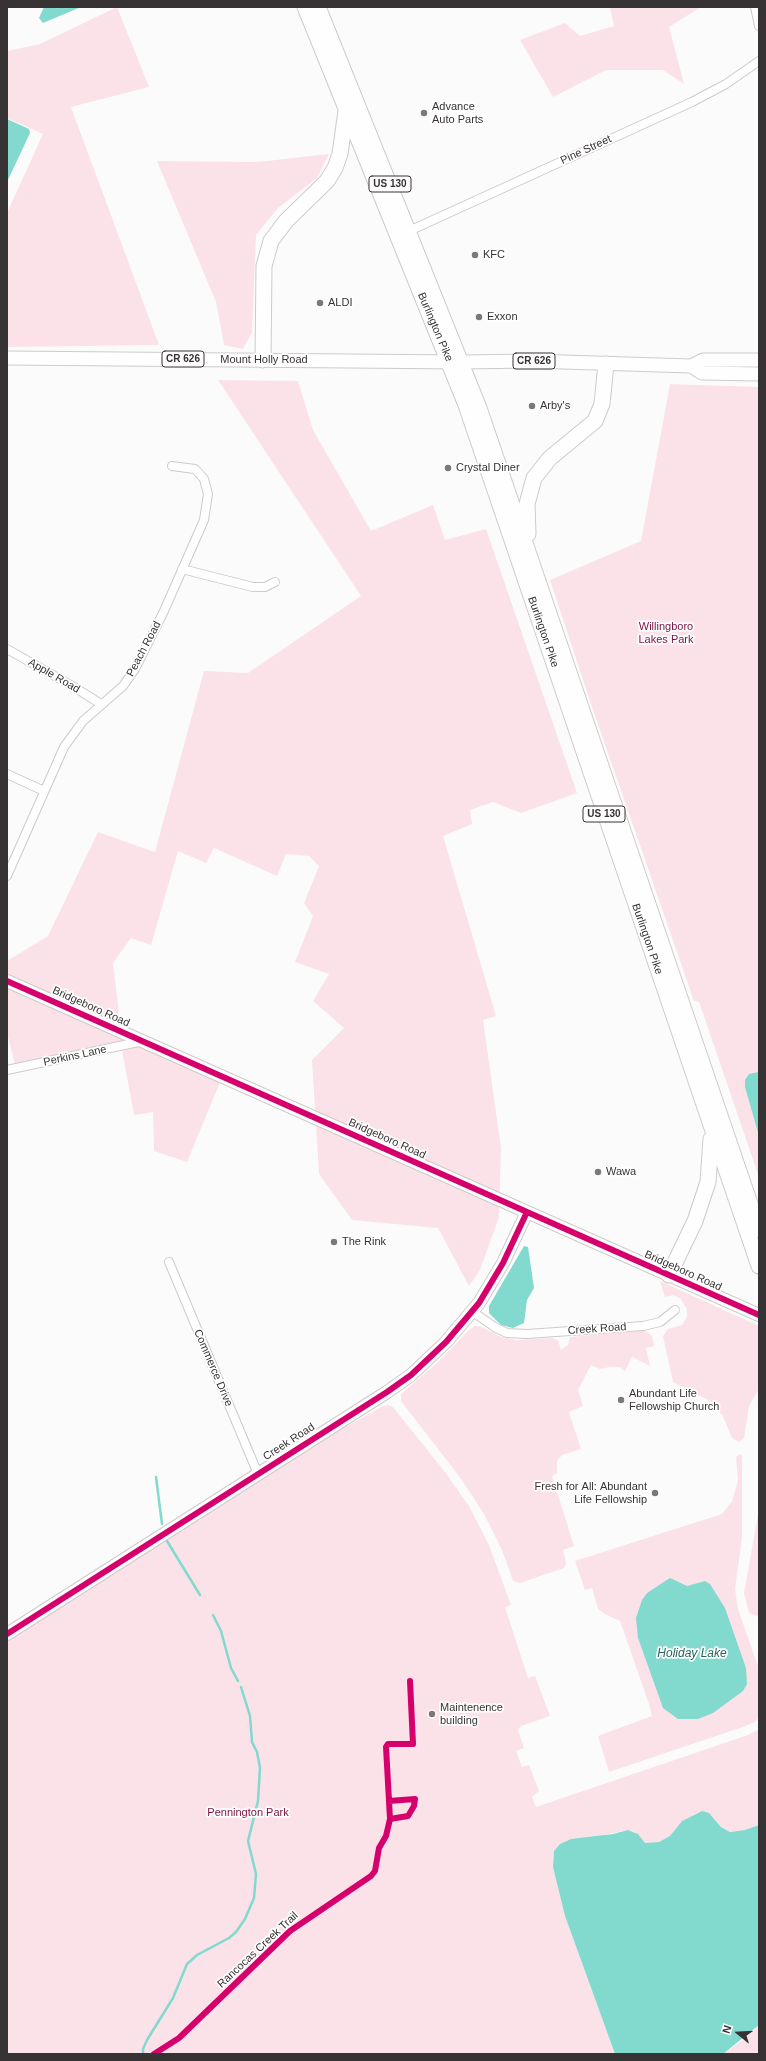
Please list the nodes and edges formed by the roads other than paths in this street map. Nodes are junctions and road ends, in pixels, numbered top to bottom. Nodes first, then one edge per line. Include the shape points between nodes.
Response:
1 (305, 7) edge
2 (318, 7) edge
3 (755, 7) edge
4 (759, 26) edge
5 (759, 61) edge
6 (346, 108) junction
7 (409, 231) junction
8 (7, 358) edge
9 (263, 360) junction
10 (759, 360) edge
11 (456, 362) junction
12 (606, 364) junction
13 (691, 366) junction
14 (759, 374) edge
15 (172, 466) dead end
16 (528, 551) junction
17 (182, 569) junction
18 (275, 582) dead end
19 (7, 649) edge
20 (101, 704) junction
21 (7, 774) edge
22 (44, 791) junction
23 (7, 876) edge
24 (7, 981) edge
25 (143, 1041) junction
26 (7, 1070) edge
27 (711, 1128) junction
28 (527, 1212) junction
29 (759, 1230) edge
30 (168, 1262) dead end
31 (759, 1266) edge
32 (669, 1275) junction
33 (675, 1310) dead end
34 (473, 1312) junction
35 (759, 1315) edge
36 (258, 1474) junction
37 (7, 1634) edge

1 - 6 highway, Burlington Pike / US 130
2 - 7 highway, Burlington Pike / US 130
3 - 4 street
5 - 7 street, Pine Street via 726,84 692,102
6 - 9 highway via 340,154 327,181 277,230 269,247 264,280
6 - 11 highway, Burlington Pike / US 130
7 - 11 highway, Burlington Pike / US 130
8 - 9 main road, Mount Holly Road / CR 626
9 - 11 main road, Mount Holly Road / CR 626
10 - 13 main road, CR 626 via 703,360
11 - 12 main road, CR 626
11 - 16 highway, Burlington Pike / US 130
11 - 27 highway, Burlington Pike / US 130 via 485,460
12 - 13 main road, CR 626
12 - 16 highway via 602,404 595,421 550,458 534,478 527,504
13 - 14 main road, CR 626 via 702,373
15 - 17 street, Peach Road via 189,467 200,473 208,494 204,520
16 - 29 highway, Burlington Pike / US 130
17 - 18 street via 253,587 265,587
17 - 20 street, Peach Road via 135,669 122,686
19 - 20 street, Apple Road
20 - 22 street, Peach Road via 79,725 64,747
21 - 22 street
22 - 23 street, Peach Road
24 - 25 street, Bridgeboro Road
25 - 26 street, Perkins Lane
25 - 28 street, Bridgeboro Road
27 - 31 highway, Burlington Pike / US 130
27 - 32 highway via 711,1168 708,1182 695,1221
28 - 32 street, Bridgeboro Road
28 - 34 street, Creek Road via 503,1264
30 - 36 street, Commerce Drive
32 - 35 street, Bridgeboro Road
33 - 34 street, Creek Road via 660,1322 643,1326 527,1334 507,1333
34 - 36 street, Creek Road via 442,1347 411,1375
36 - 37 street, Creek Road

